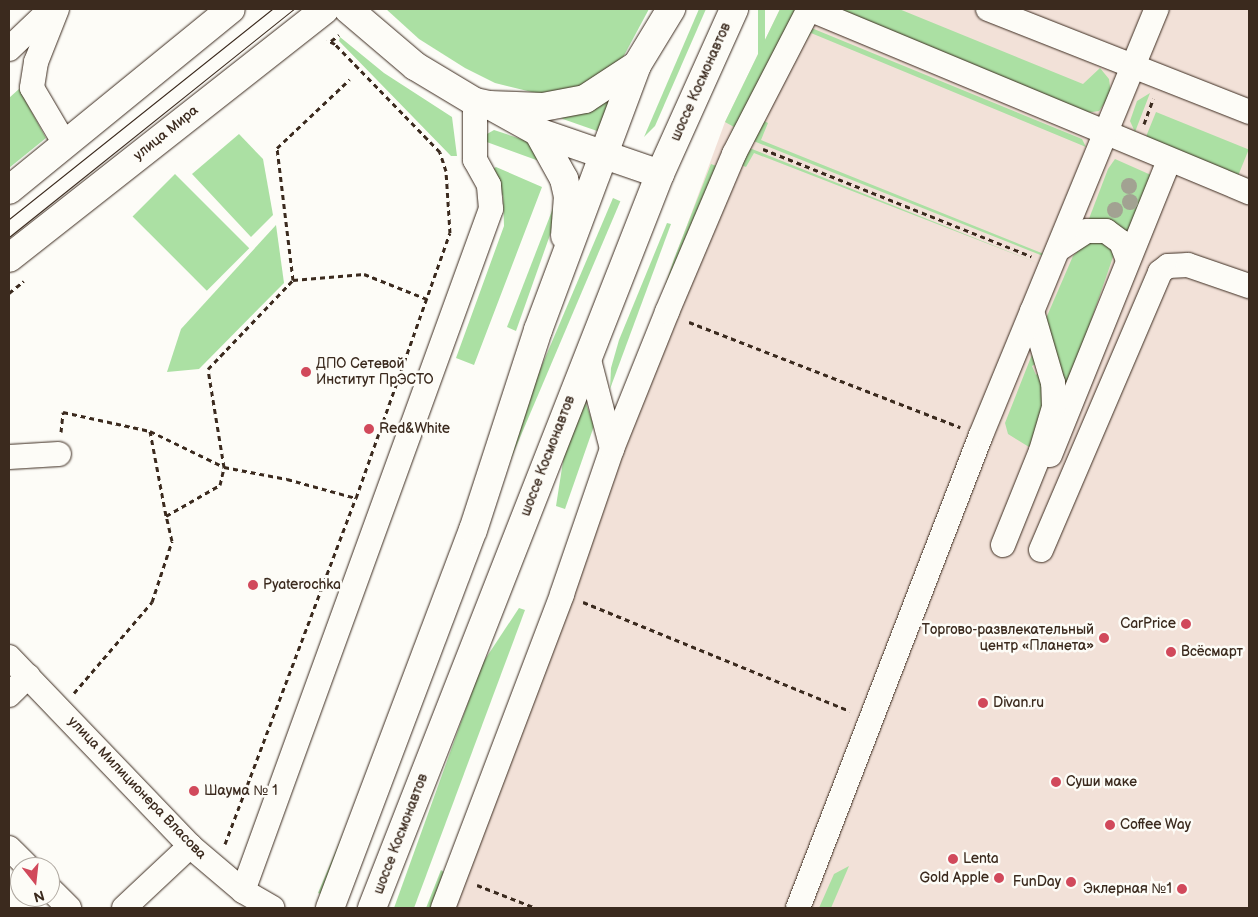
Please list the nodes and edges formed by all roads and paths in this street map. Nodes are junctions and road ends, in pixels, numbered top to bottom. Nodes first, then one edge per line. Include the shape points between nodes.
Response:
1 (52, 9) edge
2 (57, 9) edge
3 (231, 9) edge
4 (325, 9) edge
5 (348, 9) edge
6 (671, 9) edge
7 (734, 9) edge
8 (809, 9) edge
9 (988, 9) edge
10 (1157, 9) edge
11 (339, 34) dead end
12 (9, 49) edge
13 (637, 65) junction
14 (1134, 67) junction
15 (350, 78) dead end
16 (482, 104) junction
17 (1249, 112) edge
18 (538, 132) junction
19 (1101, 143) junction
20 (65, 144) junction
21 (757, 147) dead end
22 (605, 154) junction
23 (1169, 160) junction
24 (660, 174) junction
25 (9, 190) edge
26 (1249, 192) edge
27 (1055, 256) junction
28 (9, 258) edge
29 (1128, 260) junction
30 (562, 268) junction
31 (293, 280) junction
32 (1249, 286) edge
33 (428, 299) junction
34 (1032, 311) junction
35 (683, 320) dead end
36 (588, 356) junction
37 (150, 431) junction
38 (970, 431) dead end
39 (612, 449) junction
40 (59, 454) joint
41 (1050, 455) dead end
42 (9, 457) edge
43 (224, 467) junction
44 (356, 498) junction
45 (166, 516) junction
46 (1003, 545) dead end
47 (1041, 550) dead end
48 (562, 594) junction
49 (9, 657) edge
50 (28, 676) junction
51 (9, 695) edge
52 (72, 695) dead end
53 (872, 720) junction
54 (190, 846) junction
55 (224, 846) dead end
56 (9, 848) edge
57 (18, 857) edge
58 (456, 876) junction
59 (60, 899) edge
60 (256, 902) edge
61 (69, 908) edge
62 (124, 908) edge
63 (330, 908) edge
64 (372, 908) edge
65 (443, 908) edge
66 (536, 908) edge
67 (798, 908) edge

1 - 12 street
2 - 20 street via 36,62 32,88
3 - 20 main road
4 - 28 main road, улица Мира
5 - 16 main road via 415,66
6 - 13 main road
7 - 24 main road, шоссе Космонавтов
8 - 19 street
8 - 39 street via 734,154
9 - 14 street
10 - 14 street
11 - 33 path via 331,41 440,152 446,171 450,233
13 - 16 main road via 585,99 543,107
13 - 22 main road
14 - 17 street
14 - 19 street
15 - 31 path via 276,148
16 - 18 main road
16 - 60 street via 476,160 489,185 491,209
18 - 22 main road
18 - 30 main road via 564,179 568,196
19 - 23 street
19 - 27 street
20 - 25 main road
21 - 27 path
22 - 24 main road
22 - 30 main road
23 - 26 street
23 - 29 street
24 - 36 main road, шоссе Космонавтов
27 - 29 street via 1087,231 1106,231 1121,242
27 - 34 street
29 - 41 street
30 - 63 main road via 538,330 473,530
31 - 33 path via 364,274
31 - 43 path via 208,369
32 - 47 street via 1188,265 1168,266 1160,272
33 - 44 path
34 - 46 street via 1053,383 1054,407 1042,451
34 - 53 street
35 - 38 path
36 - 39 street
36 - 64 main road, шоссе Космонавтов
37 - 40 path via 63,412
37 - 43 path
37 - 45 path
39 - 48 street
40 - 42 street
43 - 44 path via 287,479
43 - 45 path via 220,485
44 - 55 path
45 - 52 path via 172,541 152,602
48 - 53 path
48 - 58 street
49 - 50 street, улица Милиционера Власова
50 - 51 street
50 - 54 street, улица Милиционера Власова
53 - 67 street
54 - 60 street, улица Милиционера Власова
54 - 62 street
56 - 57 street
58 - 65 street
58 - 66 path
59 - 61 street

